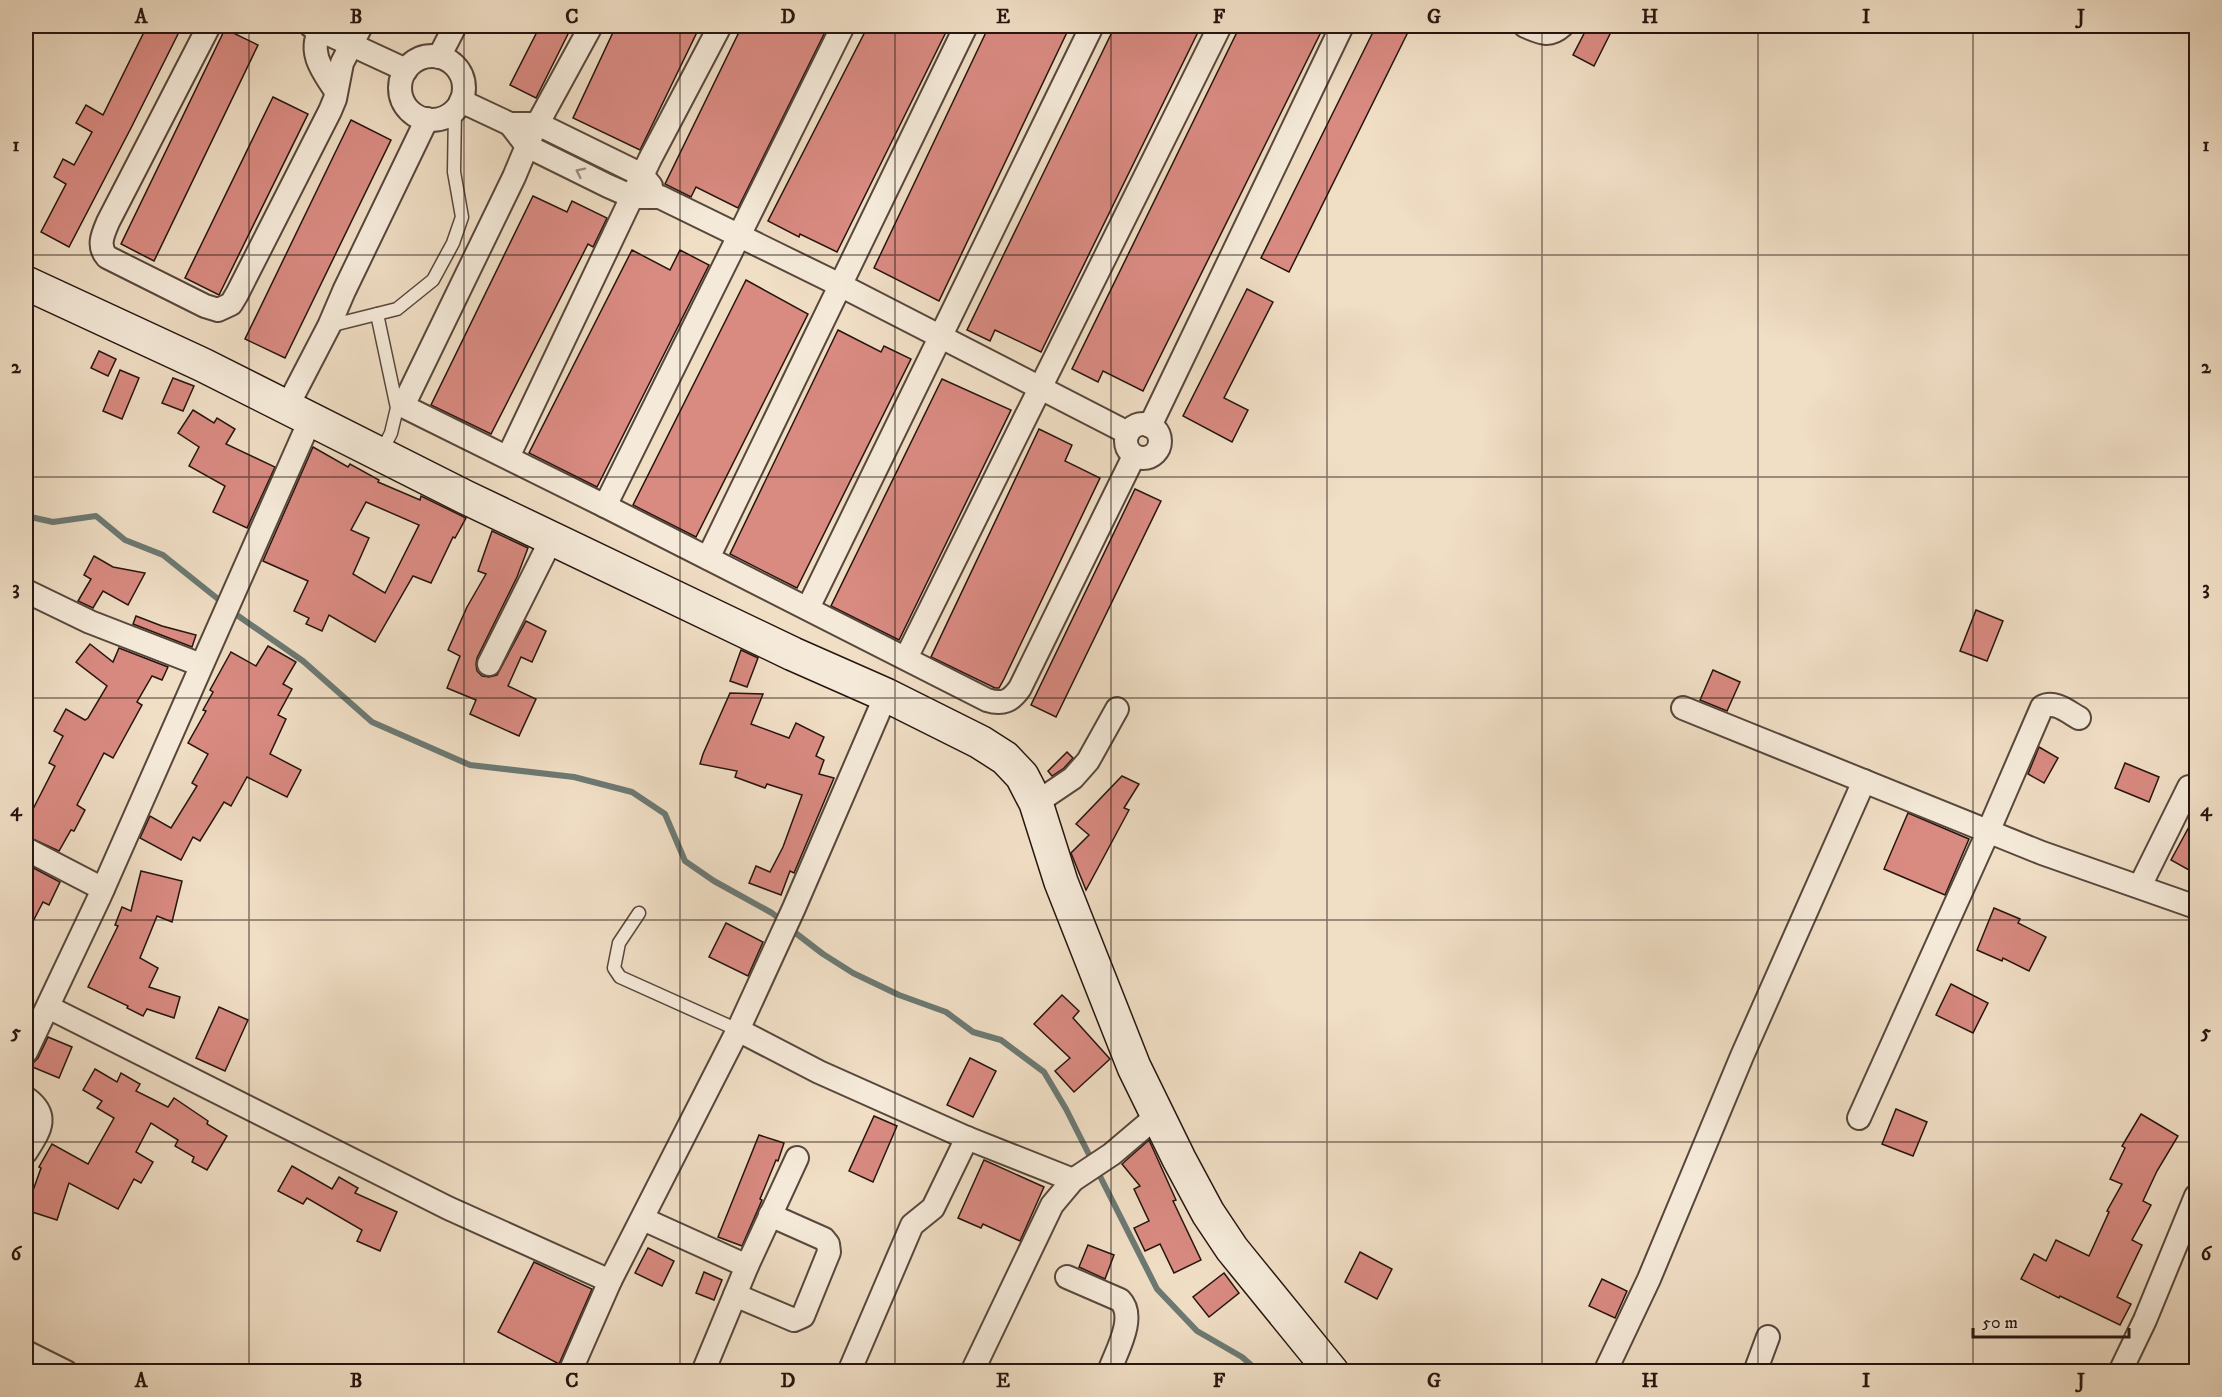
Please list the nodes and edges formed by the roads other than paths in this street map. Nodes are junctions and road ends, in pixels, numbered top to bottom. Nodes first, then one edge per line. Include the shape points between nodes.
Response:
1 (209, 26) edge
2 (455, 26) edge
3 (591, 26) edge
4 (720, 26) edge
5 (843, 26) edge
6 (966, 26) edge
7 (1092, 26) edge
8 (1220, 26) edge
9 (1342, 26) edge
10 (1525, 26) edge
11 (1562, 26) edge
12 (318, 27) edge
13 (356, 35) edge
14 (439, 57) junction
15 (406, 70) junction
16 (336, 91) junction
17 (458, 106) junction
18 (427, 119) junction
19 (510, 124) junction
20 (538, 124) junction
21 (527, 146) junction
22 (642, 175) junction
23 (633, 197) junction
24 (660, 197) junction
25 (739, 235) junction
26 (26, 283) edge
27 (840, 285) junction
28 (377, 314) junction
29 (329, 326) junction
30 (941, 338) junction
31 (1040, 389) junction
32 (299, 413) junction
33 (1150, 426) junction
34 (1128, 433) junction
35 (386, 444) junction
36 (1134, 456) junction
37 (508, 457) junction
38 (605, 506) junction
39 (552, 538) junction
40 (708, 558) junction
41 (26, 591) edge
42 (808, 608) junction
43 (906, 658) junction
44 (489, 664) dead end
45 (201, 665) junction
46 (886, 694) junction
47 (1683, 708) dead end
48 (1117, 709) dead end
49 (2079, 718) dead end
50 (1864, 781) junction
51 (2189, 786) dead end
52 (1036, 802) junction
53 (1988, 832) junction
54 (26, 849) edge
55 (2140, 886) junction
56 (103, 889) junction
57 (2196, 907) edge
58 (639, 913) dead end
59 (48, 1007) junction
60 (738, 1030) junction
61 (26, 1052) edge
62 (26, 1098) edge
63 (1158, 1115) junction
64 (1859, 1118) dead end
65 (968, 1138) junction
66 (26, 1152) edge
67 (797, 1158) dead end
68 (1082, 1175) junction
69 (2196, 1196) edge
70 (770, 1215) junction
71 (643, 1219) junction
72 (747, 1266) junction
73 (1067, 1277) dead end
74 (610, 1281) junction
75 (735, 1295) junction
76 (1768, 1337) dead end
77 (26, 1352) edge
78 (66, 1371) edge
79 (570, 1371) edge
80 (703, 1371) edge
81 (849, 1371) edge
82 (972, 1371) edge
83 (1109, 1371) edge
84 (1332, 1371) edge
85 (1605, 1371) edge
86 (1755, 1371) edge
87 (2120, 1371) edge

1 - 16 street via 108,222 101,244 108,257 205,306 226,308 330,111
2 - 14 street
3 - 20 street
4 - 22 street
5 - 25 street
6 - 27 street
7 - 30 street
8 - 31 street
9 - 33 street
10 - 11 street via 1550,34
12 - 13 street
12 - 16 street via 317,61
13 - 15 street
13 - 16 street via 342,63
14 - 15 street via 420,59
14 - 17 street via 461,74 464,83
15 - 18 street via 403,100 417,116
17 - 18 street via 437,120
17 - 19 street
17 - 28 lane via 454,172 462,217 453,243 433,280 397,309
18 - 29 street
19 - 20 street
19 - 21 street
20 - 21 street
20 - 22 street
23 -> 21 street
21 - 37 street via 403,406
22 - 23 street
22 - 24 street
23 - 24 street
23 - 37 street
24 - 25 street
25 - 27 street
25 - 38 street
26 - 32 main road
27 - 30 street
27 - 40 street
28 - 29 lane
28 - 35 lane via 397,408
29 - 32 street
30 - 31 street
30 - 42 street
31 - 34 street
31 - 43 street
32 - 35 main road
32 - 45 street
33 - 34 street via 1137,425
33 - 36 street via 1159,435 1158,449 1148,457
34 - 36 street via 1127,448
35 - 39 main road via 465,497
36 - 43 street via 1014,695 1002,703 987,700
37 - 38 street
38 - 40 street
39 - 44 street
39 - 46 main road via 793,654
40 - 42 street
41 - 45 street via 90,622
42 - 43 street
45 - 56 street
46 - 52 main road via 1005,758 1022,776
46 - 60 street
47 - 50 street
48 - 52 street via 1088,761 1073,778
49 - 53 street via 2057,706 2042,707
50 - 53 street
50 - 85 street
51 - 55 street
52 - 63 main road via 1061,882 1134,1067
53 - 55 street
53 - 64 street
54 - 56 street
55 - 57 street
56 - 59 street
58 - 60 lane via 619,943 614,968 620,977
59 - 61 street
59 - 74 street via 448,1208
60 - 65 street via 819,1072
60 - 71 street
62 - 66 street via 41,1116 41,1126
63 - 68 street
63 - 84 main road via 1208,1213 1232,1249
65 - 68 street
65 - 81 street via 933,1208 912,1225
67 - 70 street
68 - 82 street via 1052,1206
69 - 87 street
70 - 72 street
70 - 75 street via 825,1239 828,1244 829,1252 803,1316 794,1320
71 - 72 street
71 - 74 street
72 - 75 street
73 - 83 street via 1125,1305 1128,1319
74 - 79 street
75 - 80 street
76 - 86 street
77 - 78 street

